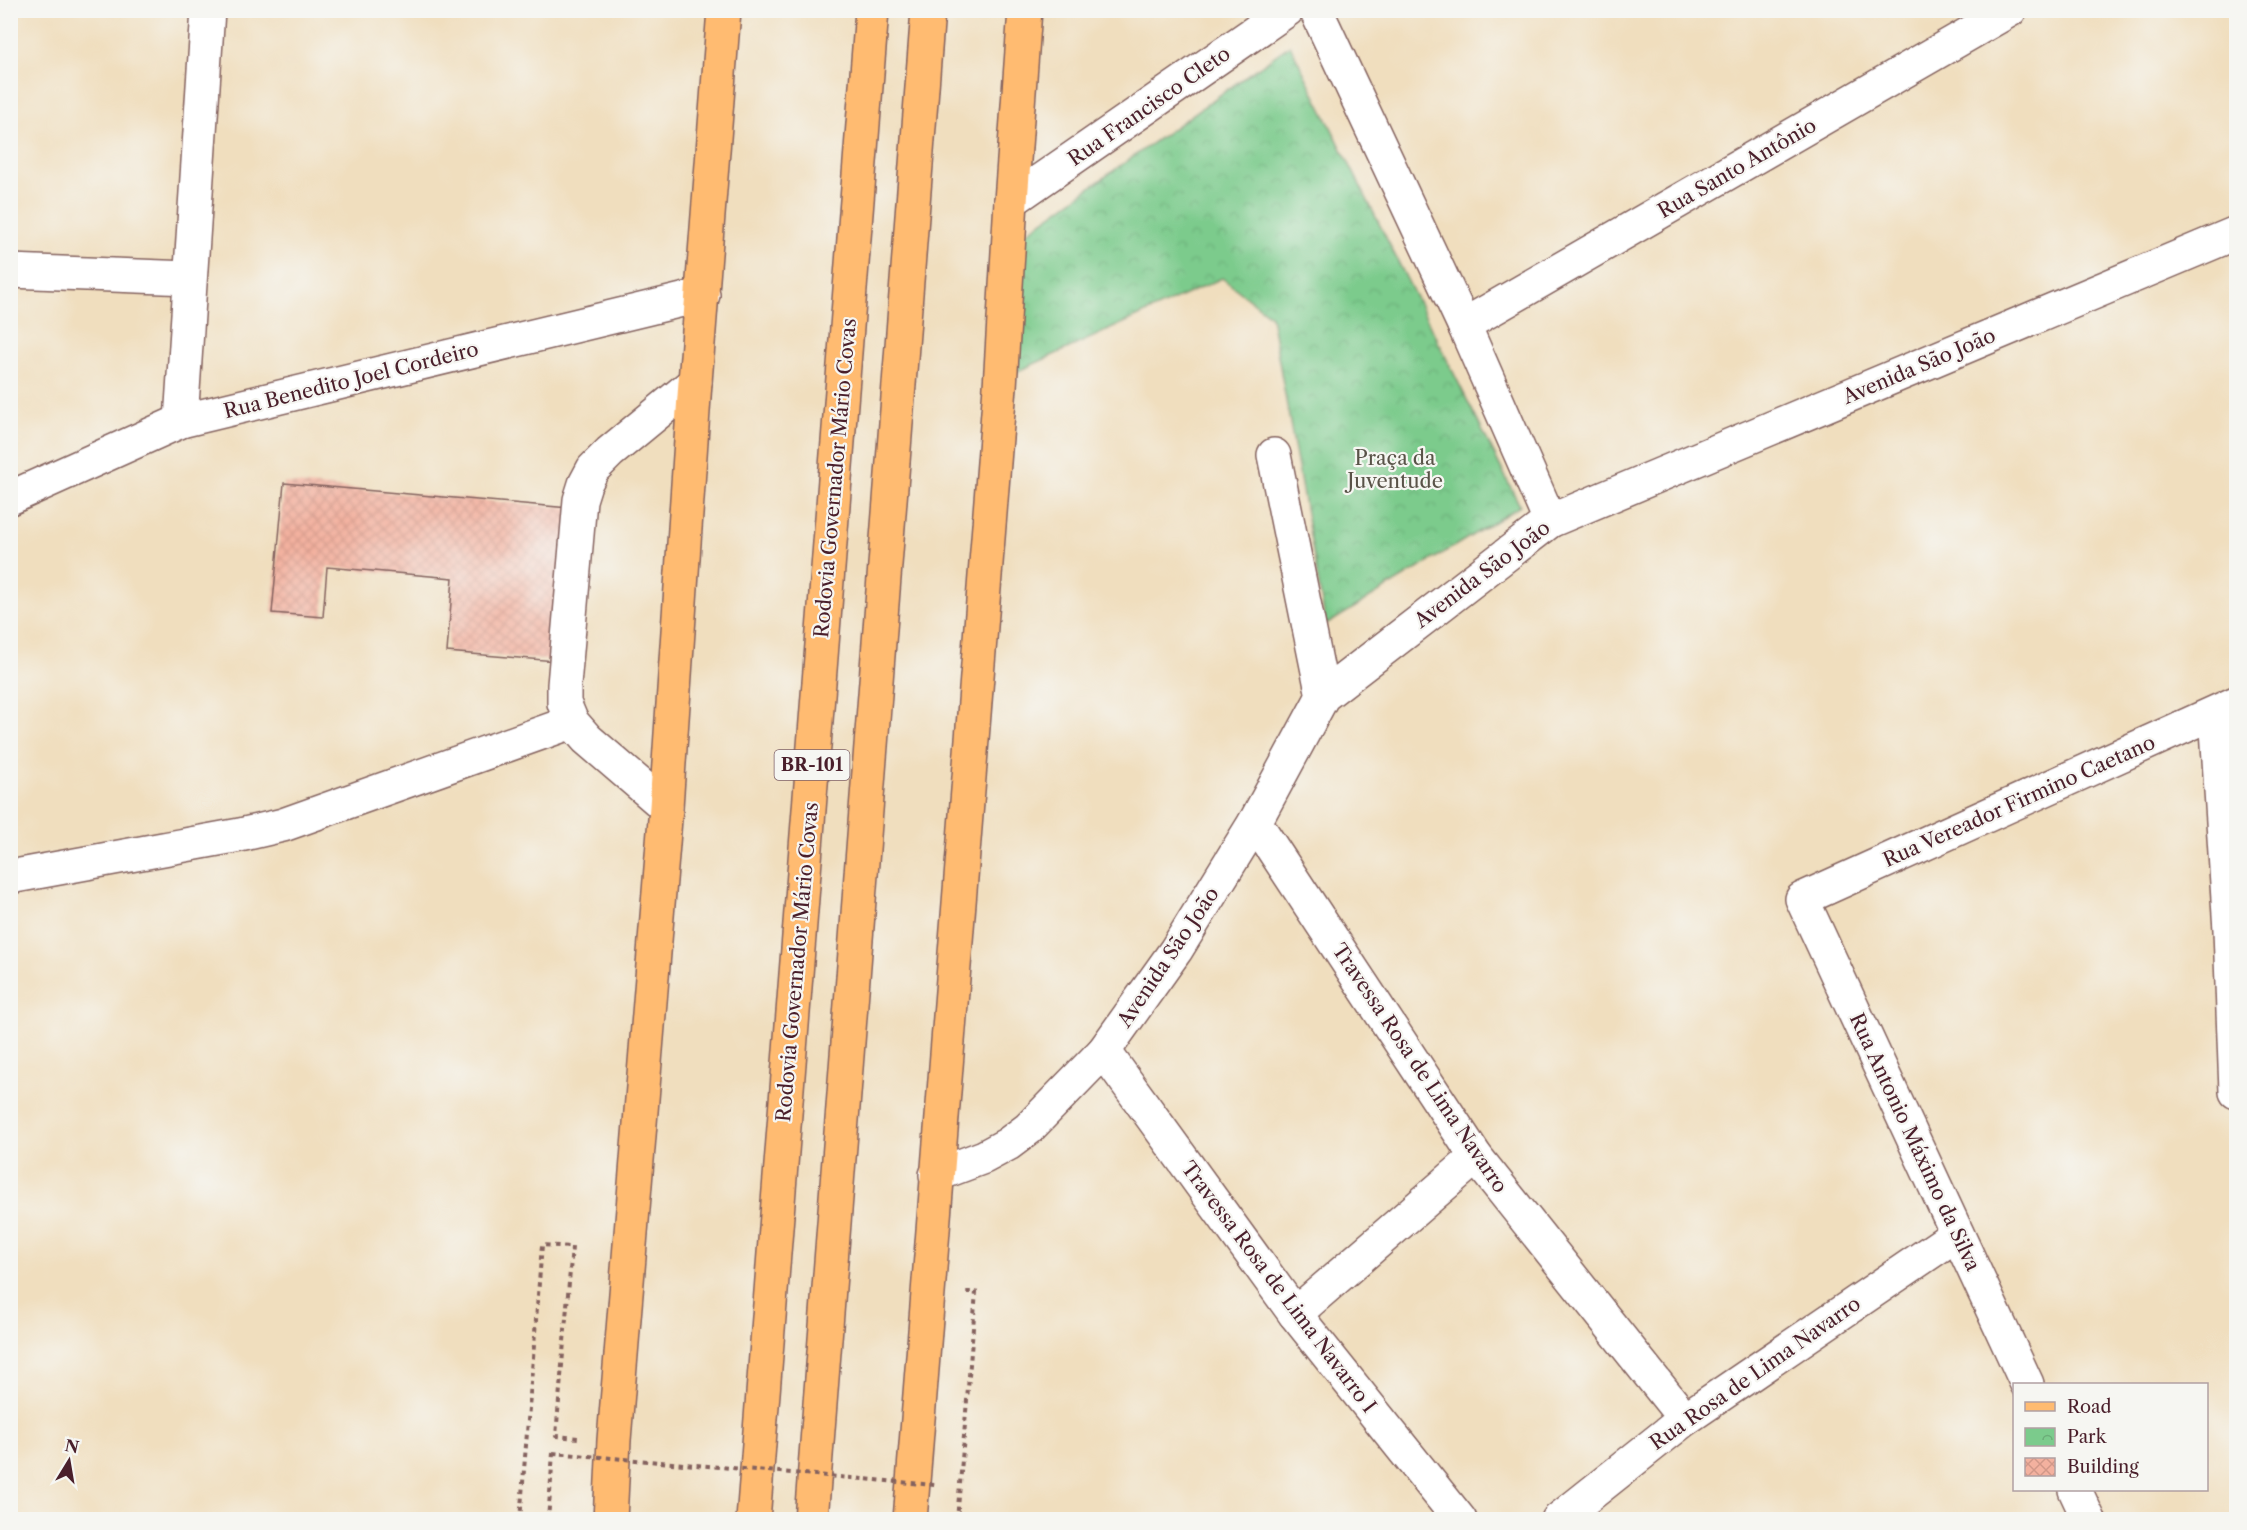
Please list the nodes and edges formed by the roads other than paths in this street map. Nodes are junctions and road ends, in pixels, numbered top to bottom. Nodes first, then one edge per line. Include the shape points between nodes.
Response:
1 (208, 10) edge
2 (724, 10) edge
3 (872, 10) edge
4 (928, 10) edge
5 (1025, 10) edge
6 (1287, 10) edge
7 (1316, 10) edge
8 (2010, 10) edge
9 (1011, 201) junction
10 (2236, 233) edge
11 (10, 272) edge
12 (189, 278) junction
13 (703, 295) junction
14 (1464, 325) junction
15 (695, 382) junction
16 (181, 421) junction
17 (1274, 455) dead end
18 (10, 498) edge
19 (1550, 522) junction
20 (1323, 696) junction
21 (2226, 708) edge
22 (572, 722) junction
23 (666, 807) junction
24 (1255, 822) junction
25 (15, 876) dead end
26 (1802, 899) joint
27 (2233, 929) edge
28 (1104, 1051) junction
29 (2236, 1092) edge
30 (1476, 1157) junction
31 (936, 1175) junction
32 (1957, 1234) junction
33 (1295, 1314) junction
34 (2027, 1383) edge
35 (1685, 1419) junction
36 (2075, 1491) edge
37 (610, 1520) edge
38 (753, 1520) edge
39 (811, 1520) edge
40 (910, 1520) edge
41 (1460, 1520) edge
42 (1558, 1520) edge
43 (2089, 1520) edge

1 - 12 street
2 - 13 main road
3 - 38 main road, Rodovia Governador Mário Covas / BR-101
4 - 39 main road, BR-101
5 - 9 main road
6 - 9 street, Rua Francisco Cleto
7 - 14 street
8 - 14 street, Rua Santo Antônio
9 - 31 main road via 998,411
10 - 19 street, Avenida São João
11 - 12 street
12 - 16 street
13 - 15 main road
13 - 16 street, Rua Benedito Joel Cordeiro
14 - 19 street
15 - 22 street via 610,452 585,484 580,500 564,685 564,703
15 - 23 main road
16 - 18 street, Rua Benedito Joel Cordeiro
17 - 20 street
19 - 20 street, Avenida São João
20 - 24 street, Avenida São João
21 - 26 street, Rua Vereador Firmino Caetano
21 - 27 street
22 - 23 street via 587,740
22 - 25 street via 283,825
23 - 37 main road
24 - 28 street, Avenida São João via 1176,950
24 - 30 street, Travessa Rosa de Lima Navarro
26 - 32 street, Rua Antonio Máximo da Silva
27 - 29 street
28 - 31 street, Avenida São João via 1028,1129 1008,1144
28 - 33 street, Travessa Rosa de Lima Navarro I
30 - 33 street
30 - 35 street, Travessa Rosa de Lima Navarro
31 - 40 main road
32 - 34 street, Rua Antonio Máximo da Silva
32 - 35 street, Rua Rosa de Lima Navarro
33 - 41 street, Travessa Rosa de Lima Navarro I
35 - 42 street, Rua Rosa de Lima Navarro
36 - 43 street

